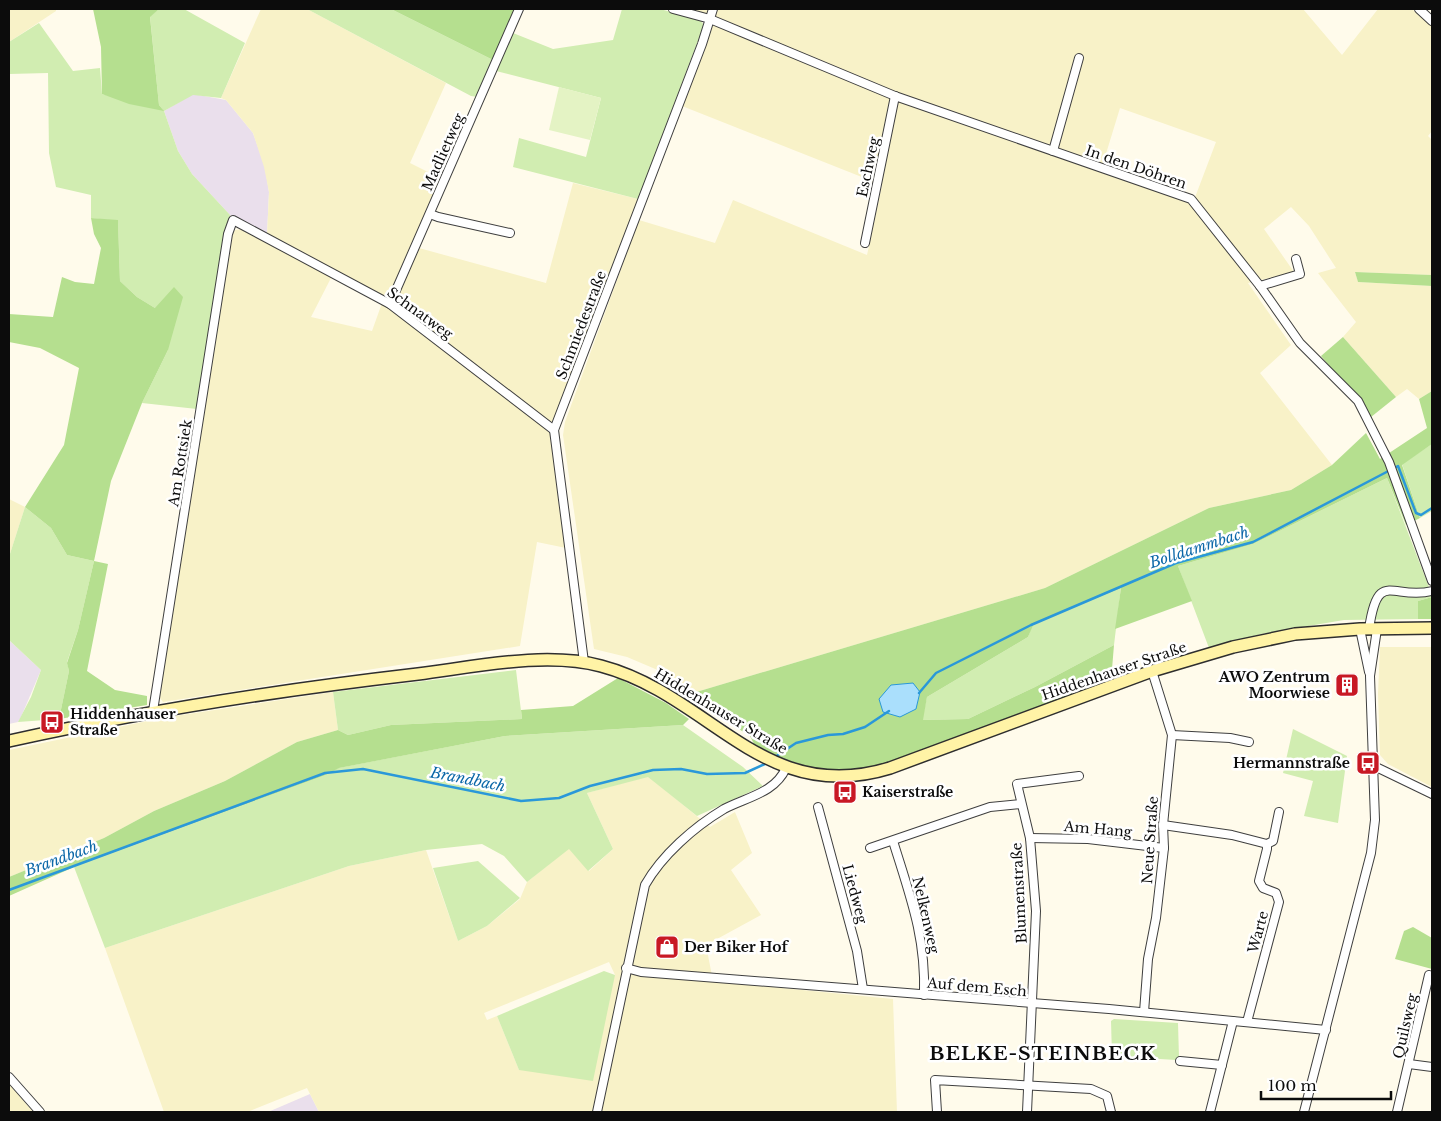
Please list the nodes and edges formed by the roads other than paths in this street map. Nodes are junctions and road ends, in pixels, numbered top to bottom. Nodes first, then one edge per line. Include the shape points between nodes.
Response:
1 (519, 9) edge
2 (673, 9) edge
3 (713, 9) edge
4 (1419, 9) edge
5 (710, 19) junction
6 (1432, 21) edge
7 (1079, 58) dead end
8 (895, 96) junction
9 (1053, 151) junction
10 (430, 214) junction
11 (233, 220) joint
12 (510, 233) dead end
13 (865, 243) dead end
14 (1296, 259) dead end
15 (1260, 286) junction
16 (390, 304) junction
17 (554, 430) junction
18 (1432, 581) edge
19 (1432, 592) edge
20 (1432, 628) edge
21 (1368, 629) junction
22 (584, 662) junction
23 (1152, 671) junction
24 (1370, 676) junction
25 (153, 711) junction
26 (1172, 735) junction
27 (9, 741) edge
28 (1249, 742) dead end
29 (782, 766) junction
30 (1374, 766) junction
31 (1079, 776) dead end
32 (1432, 794) edge
33 (1020, 804) junction
34 (818, 806) dead end
35 (1279, 812) dead end
36 (1163, 825) junction
37 (1030, 838) junction
38 (893, 842) junction
39 (1267, 844) junction
40 (870, 848) dead end
41 (1164, 848) junction
42 (626, 968) junction
43 (1429, 975) dead end
44 (863, 989) junction
45 (924, 995) junction
46 (1033, 1004) junction
47 (1144, 1012) junction
48 (1233, 1021) junction
49 (1247, 1022) junction
50 (1326, 1030) junction
51 (1180, 1061) dead end
52 (1409, 1064) junction
53 (1222, 1065) junction
54 (1432, 1067) edge
55 (9, 1077) edge
56 (1026, 1086) junction
57 (40, 1112) edge
58 (596, 1112) edge
59 (937, 1112) edge
60 (1027, 1112) edge
61 (1111, 1112) edge
62 (1210, 1112) edge
63 (1304, 1112) edge
64 (1397, 1112) edge

1 - 10 street, Madlietweg
2 - 5 street, In den Döhren
3 - 5 street, Schmiedestraße
4 - 6 street
5 - 8 street, In den Döhren
5 - 17 street, Schmiedestraße
7 - 9 street
8 - 9 street, In den Döhren
8 - 13 street, Eschweg
9 - 15 street, In den Döhren via 1191,199
10 - 12 street
10 - 16 street, Madlietweg
11 - 16 street, Schnatweg
11 - 25 street, Am Rottsiek via 228,234
14 - 15 street via 1300,274
15 - 18 street, In den Döhren via 1300,343 1358,401 1395,478
16 - 17 street, Schnatweg
17 - 22 street, Schmiedestraße
19 - 21 street via 1388,590 1379,595 1373,603
20 - 21 main road, Hiddenhauser Straße
21 - 23 main road, Hiddenhauser Straße via 1295,634 1233,646
21 - 24 street
21 - 24 street
22 - 25 main road, Hiddenhauser Straße via 534,660 266,693
22 - 29 main road, Hiddenhauser Straße via 650,684
23 - 26 street, Neue Straße
23 - 29 main road, Hiddenhauser Straße via 878,772 837,778
24 - 30 street
25 - 27 main road, Hiddenhauser Straße
26 - 28 street
26 - 36 street, Neue Straße
29 - 42 street via 777,784 725,809 698,827 652,872 640,900
30 - 32 street
30 - 50 street via 1375,820 1371,853
31 - 33 street, Blumenstraße via 1018,784
33 - 37 street, Blumenstraße
33 - 38 street via 990,807
34 - 44 street, Liedweg via 857,951
35 - 39 street via 1273,841
36 - 39 street
36 - 41 street, Neue Straße
37 - 41 street, Am Hang via 1088,839
37 - 46 street, Blumenstraße via 1036,911
38 - 40 street
38 - 45 street, Nelkenweg via 924,949
39 - 49 street, Warte via 1259,881 1263,888 1276,894 1278,902
41 - 47 street, Neue Straße via 1148,958
42 - 44 street, Auf dem Esch via 641,972
42 - 58 street
43 - 52 street, Quilsweg
44 - 45 street, Auf dem Esch
45 - 46 street, Auf dem Esch
46 - 47 street, Auf dem Esch
46 - 56 street, Blumenstraße
47 - 48 street, Auf dem Esch
48 - 49 street, Auf dem Esch
48 - 53 street
49 - 50 street, Auf dem Esch
50 - 63 street
51 - 53 street
52 - 54 street
52 - 64 street, Quilsweg
53 - 62 street
55 - 57 street
56 - 59 street via 935,1080
56 - 60 street, Blumenstraße
56 - 61 street via 1092,1089 1107,1096

